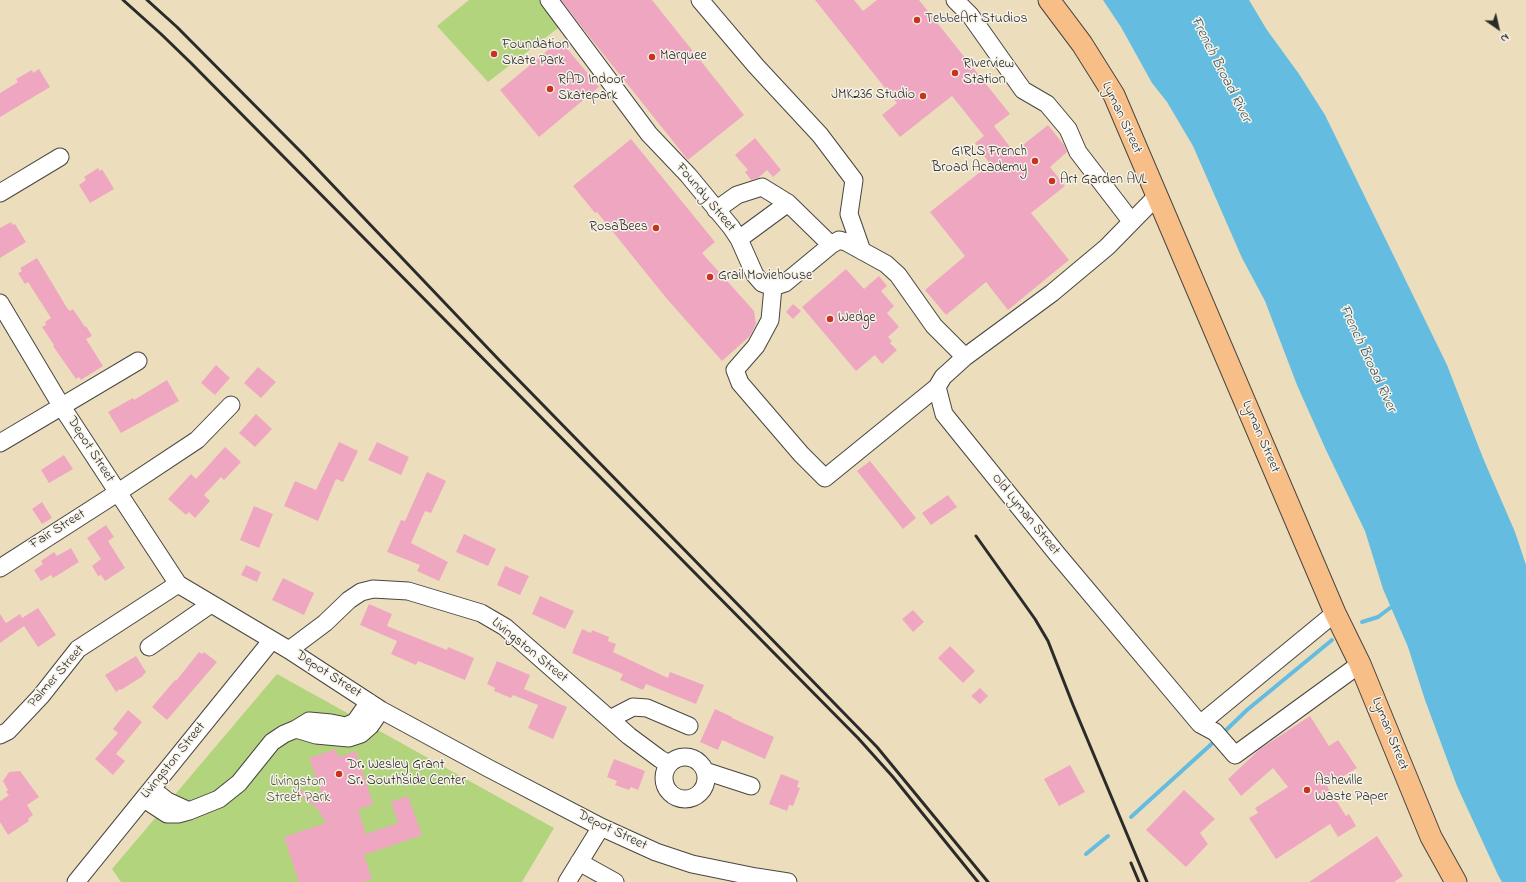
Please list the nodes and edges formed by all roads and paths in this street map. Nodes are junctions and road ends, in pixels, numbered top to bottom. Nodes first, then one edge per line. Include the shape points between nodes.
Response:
1 (549, 0) edge
2 (700, 0) edge
3 (955, 0) edge
4 (1049, 0) edge
5 (60, 157) dead end
6 (0, 193) edge
7 (1156, 197) junction
8 (788, 203) junction
9 (716, 210) junction
10 (1131, 222) junction
11 (739, 239) junction
12 (831, 245) junction
13 (862, 250) junction
14 (773, 287) junction
15 (1, 306) edge
16 (965, 357) junction
17 (138, 361) dead end
18 (937, 387) junction
19 (231, 405) dead end
20 (62, 407) junction
21 (0, 443) edge
22 (117, 493) junction
23 (0, 568) edge
24 (178, 584) junction
25 (211, 604) junction
26 (1335, 613) junction
27 (272, 640) junction
28 (148, 647) dead end
29 (289, 650) junction
30 (1360, 664) junction
31 (375, 706) junction
32 (610, 719) junction
33 (689, 726) dead end
34 (1208, 728) junction
35 (0, 736) edge
36 (669, 764) junction
37 (705, 771) junction
38 (751, 786) dead end
39 (148, 794) junction
40 (601, 827) junction
41 (579, 862) junction
42 (755, 880) edge
43 (76, 882) edge
44 (567, 882) edge
45 (616, 882) edge
46 (788, 882) edge
47 (1456, 882) edge

1 - 9 street, Foundy Street via 649,134 688,175
2 - 13 street via 820,135 854,180 849,214
3 - 10 street via 970,15 1024,90 1047,104 1068,129 1078,152
4 - 7 main road, Lyman Street via 1082,44 1114,96
5 - 6 street
7 - 10 street
7 - 26 main road, Lyman Street
8 - 9 street via 762,187 737,196
8 - 11 street
8 - 12 street
9 - 11 street, Foundy Street
10 - 16 street via 1052,294
11 - 14 street, Foundy Street via 755,275 762,283
12 - 13 street via 839,240
12 - 14 street via 785,283
13 - 16 street via 886,264 898,275 934,326
14 - 18 street via 770,320 756,346 735,370 740,382 801,454 825,478
15 - 20 street, Depot Street
16 - 18 street via 943,377
17 - 20 street
18 - 34 street, Old Lyman Street via 944,414 1057,554
19 - 22 street, Fair Street via 197,440
20 - 21 street
20 - 22 street, Depot Street
22 - 23 street, Fair Street
22 - 24 street, Depot Street
24 - 25 street, Depot Street
24 - 35 street, Palmer Street via 78,649 41,696 8,731
25 - 27 street, Depot Street
25 - 28 street
26 - 30 main road, Lyman Street
26 - 34 street
27 - 29 street, Depot Street
27 - 39 street, Livingston Street
29 - 31 street, Depot Street
29 - 32 street, Livingston Street via 361,592 373,588 408,591 481,613 505,628
30 - 34 street, Old Lyman Street via 1235,755
30 - 47 main road, Lyman Street via 1431,837
31 - 39 street via 370,726 361,734 349,738 316,735 296,729 284,734 272,742 239,783 218,799 189,811 167,814
31 - 40 street, Depot Street
32 - 33 street via 634,707 646,708
32 - 36 street, Livingston Street via 660,760
36 - 37 street via 682,756 700,762
36 - 37 street via 663,776 664,785 678,798 687,799 700,793 706,780
37 - 38 street
39 - 43 street, Livingston Street
40 - 41 street
40 - 42 street, Depot Street via 664,855
41 - 44 street
41 - 45 street
42 - 46 street, Depot Street

